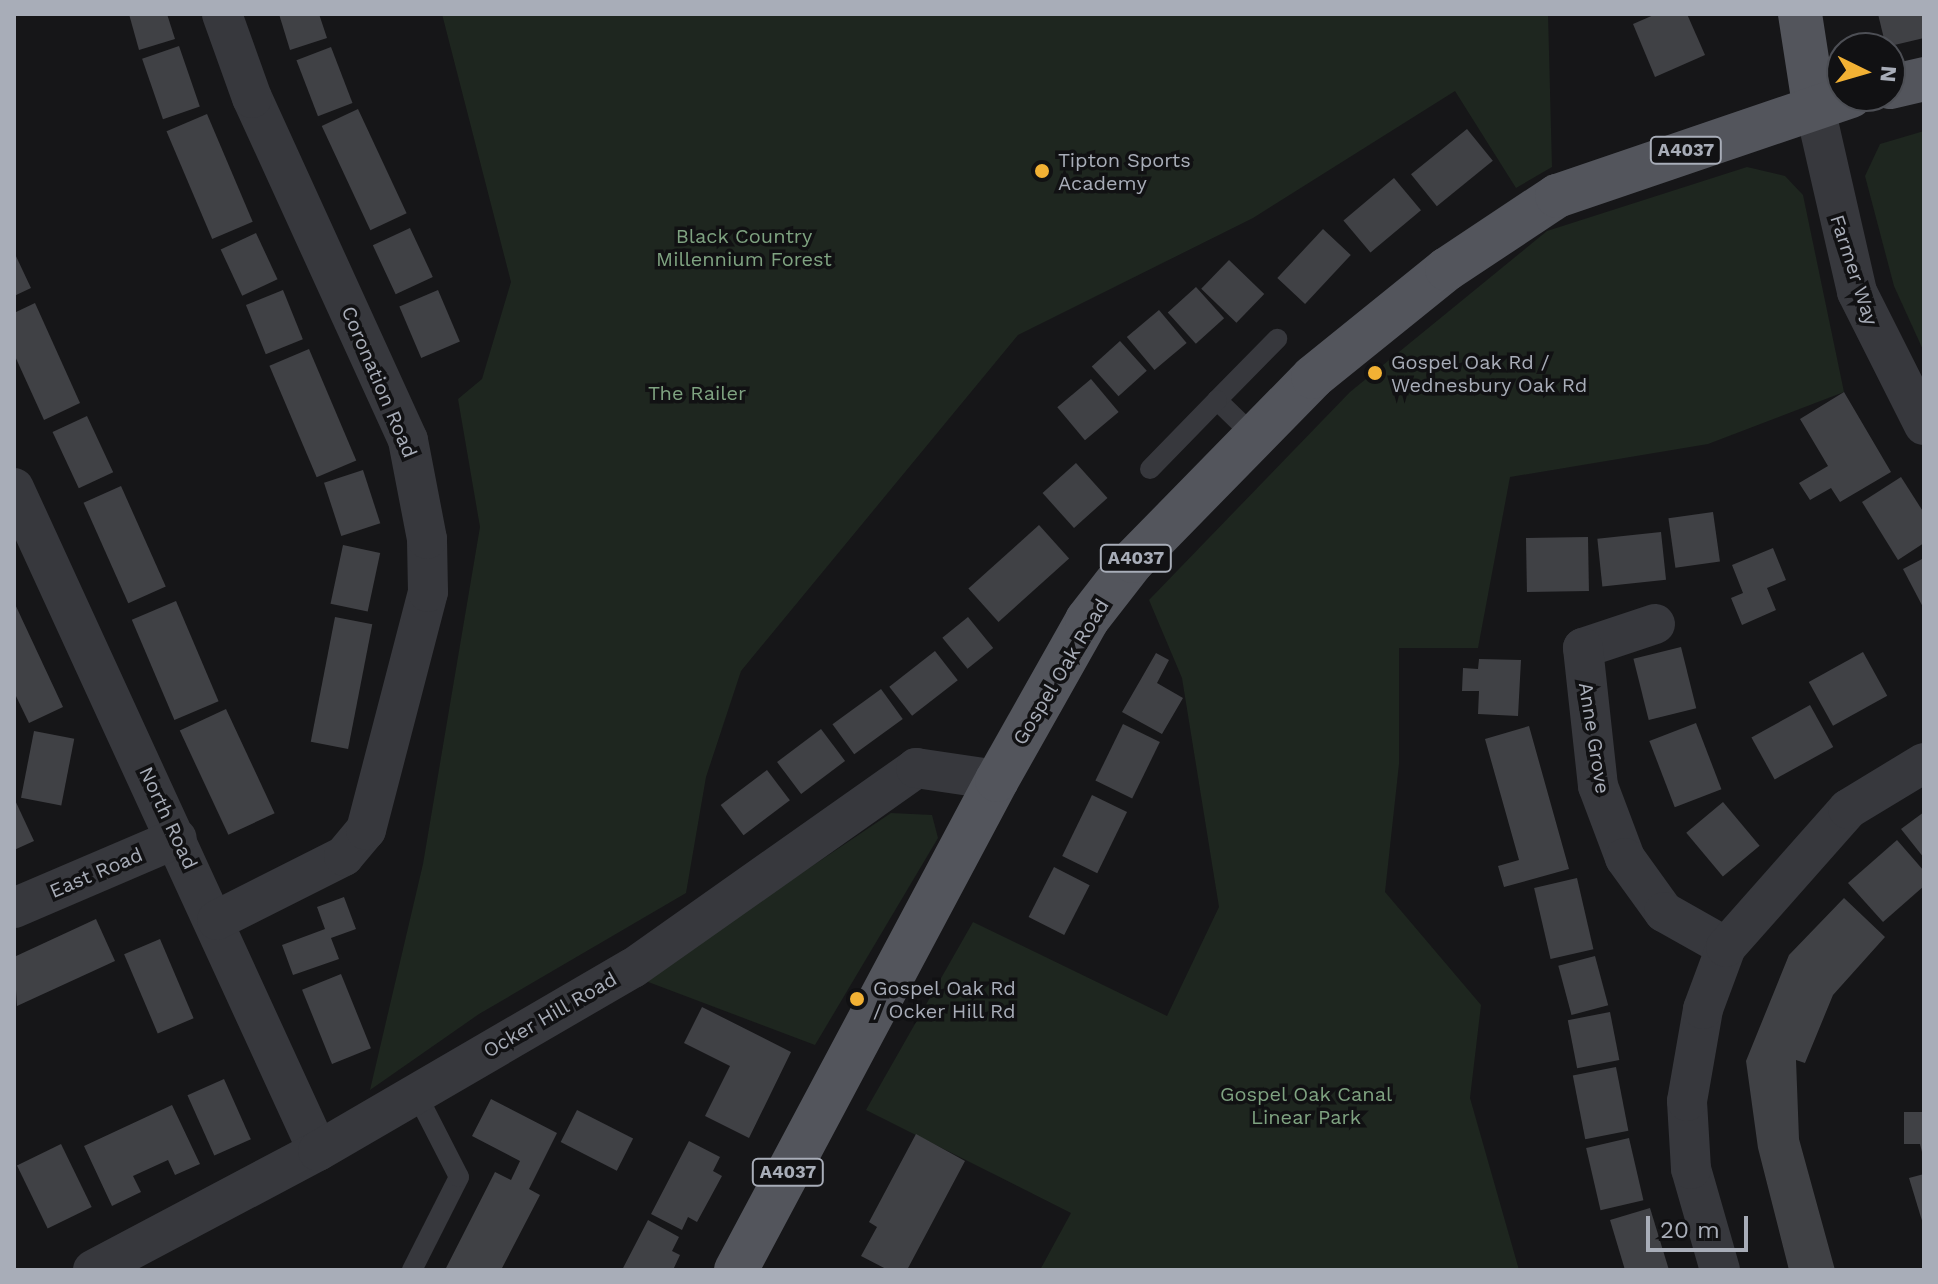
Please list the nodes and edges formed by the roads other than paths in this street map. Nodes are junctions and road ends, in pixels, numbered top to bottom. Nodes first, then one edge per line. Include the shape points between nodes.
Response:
1 (222, 14) edge
2 (1800, 14) edge
3 (1826, 84) edge
4 (1826, 102) edge
5 (1834, 112) edge
6 (1277, 339) dead end
7 (1217, 400) junction
8 (1920, 408) edge
9 (1255, 437) junction
10 (1150, 469) dead end
11 (14, 488) edge
12 (1655, 624) dead end
13 (1924, 763) edge
14 (997, 780) junction
15 (177, 838) junction
16 (14, 908) edge
17 (217, 920) junction
18 (1726, 947) junction
19 (416, 1093) junction
20 (318, 1151) junction
21 (93, 1270) edge
22 (412, 1270) edge
23 (736, 1270) edge
24 (1720, 1270) edge

1 - 17 street, Coronation Road via 252,98 408,440 427,539 428,592 366,830 344,856
2 - 3 main road
4 - 9 main road, Gospel Oak Road / A4037 via 1557,196 1447,269 1313,377
5 - 8 street, Farmer Way via 1857,292
6 - 7 lane
7 - 9 lane
7 - 10 lane
9 - 14 main road, Gospel Oak Road / A4037 via 1133,561 1087,620
11 - 15 street, North Road
12 - 18 street, Anne Grove via 1583,648 1598,786 1625,858 1664,912
13 - 18 street via 1848,809
14 - 19 street, Ocker Hill Road via 916,768 633,968
14 - 23 main road, Gospel Oak Road / A4037
15 - 16 street, East Road
15 - 17 street, North Road
17 - 20 street, North Road
18 - 24 street via 1703,1009 1687,1101 1691,1169
19 - 20 street, Ocker Hill Road
19 - 22 lane via 459,1177
20 - 21 street, Ocker Hill Road

